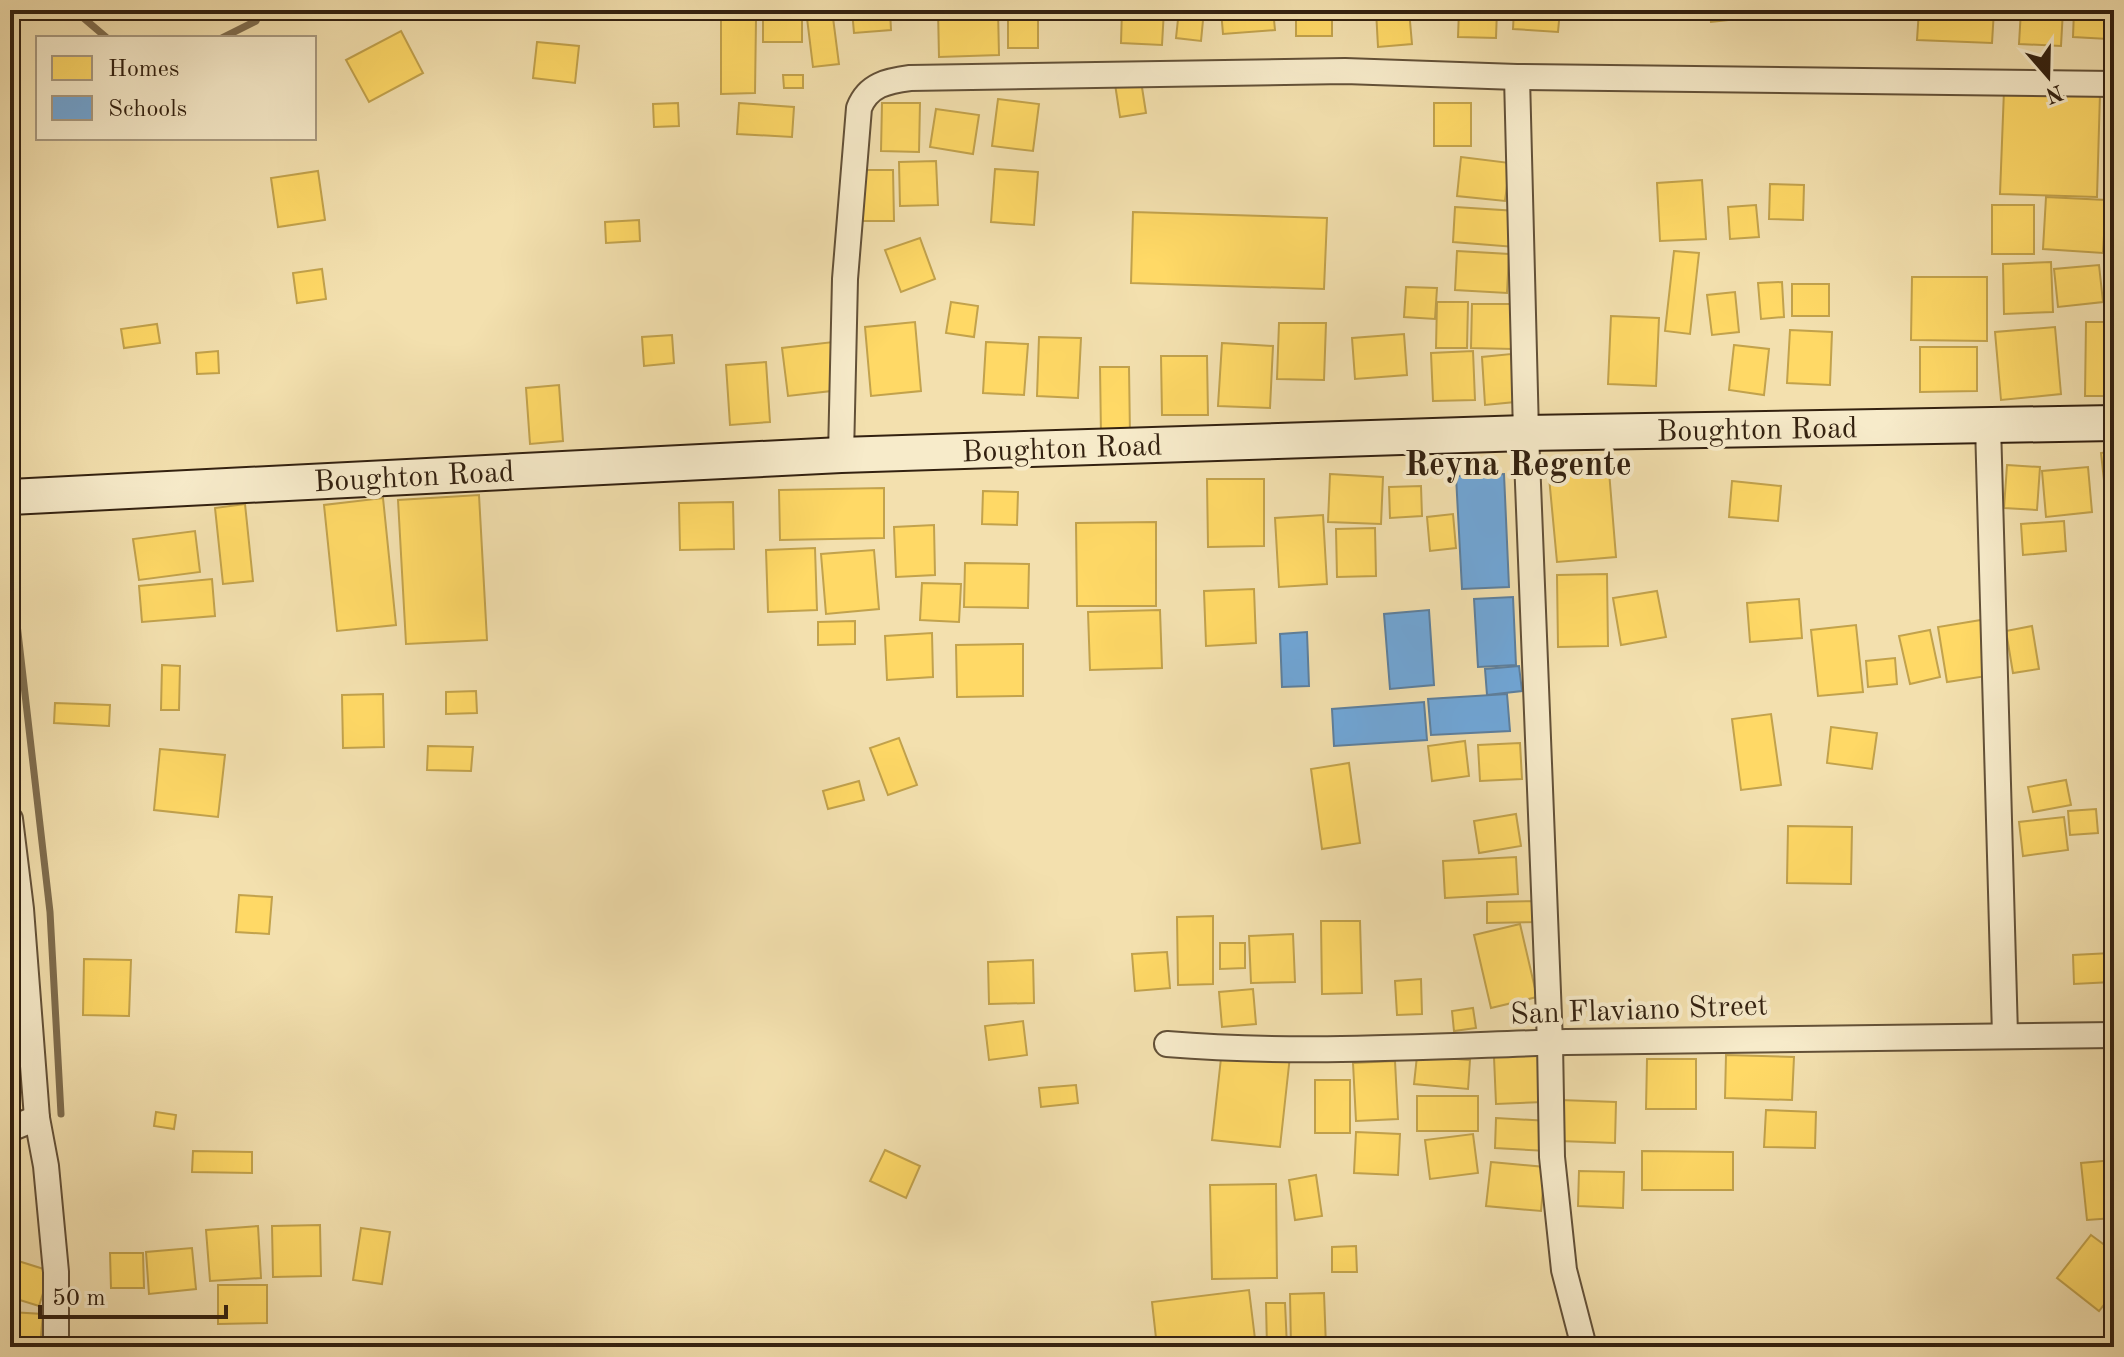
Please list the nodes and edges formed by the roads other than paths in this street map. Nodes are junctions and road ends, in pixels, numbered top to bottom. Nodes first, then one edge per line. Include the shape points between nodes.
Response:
1 (1517, 77) junction
2 (2114, 84) edge
3 (2114, 423) edge
4 (1988, 425) junction
5 (1526, 433) junction
6 (841, 455) junction
7 (10, 497) edge
8 (10, 819) edge
9 (2005, 1035) junction
10 (2114, 1035) edge
11 (1550, 1043) junction
12 (1167, 1044) dead end
13 (37, 1118) junction
14 (10, 1129) edge
15 (56, 1347) edge
16 (1584, 1347) edge

1 - 2 street
1 - 5 street
1 - 6 street via 1345,71 910,78 878,85 863,96 859,108 845,279
3 - 4 main road, Boughton Road
4 - 5 main road, Boughton Road
4 - 9 street
5 - 6 main road, Boughton Road
5 - 11 street
6 - 7 main road, Boughton Road
8 - 13 street
9 - 10 street, San Flaviano Street
9 - 11 street, San Flaviano Street
11 - 12 street, San Flaviano Street via 1355,1049
11 - 16 street via 1557,1221
13 - 14 street
13 - 15 street via 56,1272

